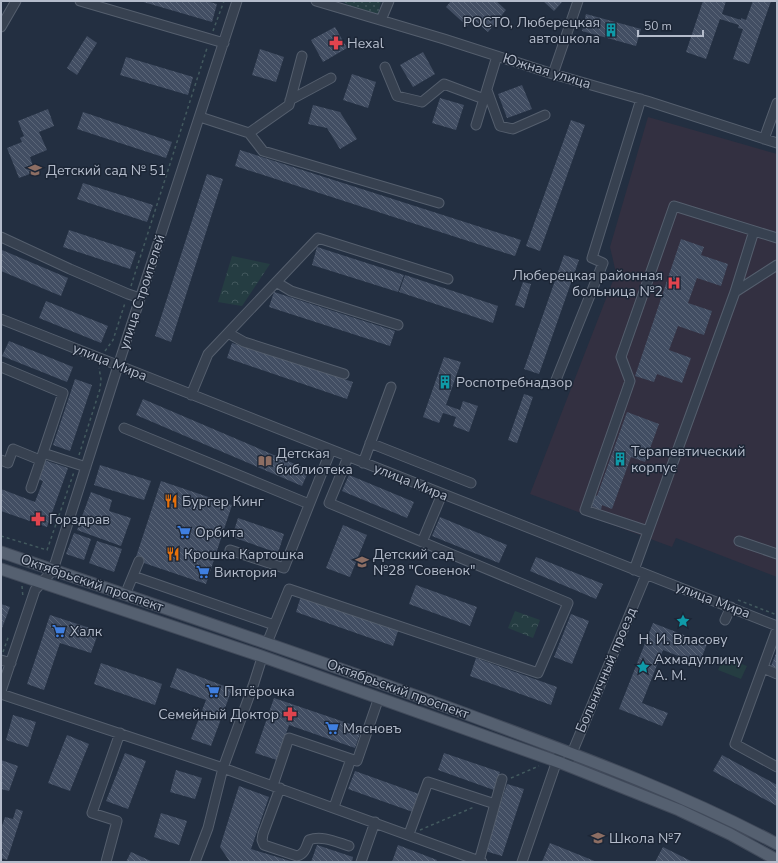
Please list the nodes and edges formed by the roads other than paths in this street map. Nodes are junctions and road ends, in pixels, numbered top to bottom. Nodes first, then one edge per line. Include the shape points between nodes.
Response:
1 (16, 1) edge
2 (80, 1) edge
3 (238, 1) edge
4 (316, 1) edge
5 (389, 1) edge
6 (578, 1) edge
7 (381, 20) junction
8 (1, 27) edge
9 (224, 43) junction
10 (302, 56) dead end
11 (498, 56) junction
12 (385, 67) dead end
13 (554, 74) junction
14 (331, 78) dead end
15 (486, 94) junction
16 (290, 100) junction
17 (641, 100) junction
18 (777, 103) edge
19 (545, 115) dead end
20 (200, 117) junction
21 (476, 125) dead end
22 (249, 132) junction
23 (764, 139) junction
24 (777, 143) edge
25 (439, 203) dead end
26 (754, 231) junction
27 (1, 237) edge
28 (777, 238) edge
29 (777, 265) edge
30 (448, 279) dead end
31 (276, 282) junction
32 (735, 292) junction
33 (140, 298) junction
34 (1, 319) edge
35 (398, 325) dead end
36 (228, 333) junction
37 (118, 366) junction
38 (1, 367) edge
39 (344, 374) dead end
40 (556, 380) dead end
41 (391, 387) dead end
42 (191, 395) junction
43 (124, 428) dead end
44 (370, 443) junction
45 (331, 450) junction
46 (42, 456) junction
47 (348, 456) junction
48 (1, 460) edge
49 (363, 462) junction
50 (86, 467) junction
51 (471, 484) dead end
52 (30, 488) dead end
53 (442, 494) junction
54 (309, 504) junction
55 (648, 531) junction
56 (739, 541) dead end
57 (422, 542) junction
58 (230, 550) dead end
59 (1, 552) edge
60 (777, 554) edge
61 (138, 561) dead end
62 (1, 569) edge
63 (53, 570) junction
64 (634, 570) junction
65 (646, 574) junction
66 (133, 576) junction
67 (42, 582) junction
68 (126, 595) junction
69 (731, 607) junction
70 (725, 620) dead end
71 (274, 625) junction
72 (777, 626) edge
73 (777, 629) edge
74 (267, 643) junction
75 (261, 656) junction
76 (1, 659) edge
77 (11, 664) junction
78 (763, 668) junction
79 (777, 674) edge
80 (1, 692) edge
81 (378, 698) junction
82 (120, 733) junction
83 (561, 749) junction
84 (571, 754) junction
85 (351, 759) junction
86 (556, 761) junction
87 (567, 765) junction
88 (777, 767) edge
89 (223, 768) junction
90 (502, 780) road end
91 (276, 787) junction
92 (490, 803) junction
93 (334, 807) junction
94 (375, 822) junction
95 (409, 834) junction
96 (777, 844) edge
97 (349, 846) dead end
98 (775, 860) edge
99 (481, 861) edge
100 (106, 862) edge
101 (195, 862) edge
102 (361, 862) edge
103 (522, 862) edge

1 - 8 street
2 - 9 street
3 - 9 street, улица Строителей
4 - 7 street, Южная улица
5 - 7 street
6 - 13 street
7 - 11 street, Южная улица
9 - 20 street, улица Строителей
10 - 16 street
11 - 13 street, Южная улица
11 - 15 street
12 - 15 street via 397,96 422,102 444,84
13 - 17 street, Южная улица
14 - 16 street
15 - 19 street via 500,126 513,129
15 - 21 street
16 - 22 street via 289,105
17 - 23 street, Южная улица
17 - 40 street via 592,258 603,263
18 - 23 street
20 - 22 street
20 - 33 street, улица Строителей
22 - 25 street via 262,151
23 - 24 street, Южная улица
26 - 28 street
26 - 32 street
26 - 55 street via 674,206 621,357 630,381 585,510
27 - 33 street
29 - 32 street
30 - 31 street via 318,238
31 - 35 street via 291,291
31 - 36 street
32 - 55 street
33 - 37 street, улица Строителей
34 - 37 street, улица Мира
36 - 39 street via 244,342
36 - 42 street via 208,354
37 - 42 street, улица Мира
37 - 50 street, улица Строителей
38 - 46 street via 63,393
41 - 44 street
42 - 45 street, улица Мира
43 - 54 street
44 - 49 street
44 - 51 street
45 - 47 street, улица Мира
45 - 54 street
46 - 48 street via 13,449 8,463
46 - 50 street
46 - 52 street
47 - 49 street, улица Мира
47 - 57 street via 328,503
49 - 53 street, улица Мира
50 - 63 street, улица Строителей
53 - 57 street
53 - 64 street, улица Мира
54 - 58 street via 284,568
55 - 64 street
56 - 60 street
57 - 71 street via 568,603 538,673 289,589
59 - 63 main road, Октябрьский проспект
61 - 66 street
62 - 67 main road, Октябрьский проспект
63 - 67 street, улица Строителей
63 - 68 main road, Октябрьский проспект
64 - 65 street, улица Мира
65 - 69 street, улица Мира
65 - 84 street, Больничный проезд
66 - 68 street
66 - 71 street
67 - 75 main road, Октябрьский проспект
67 - 77 street, улица Строителей via 35,590
68 - 74 main road, Октябрьский проспект
69 - 70 street
69 - 72 street, улица Мира
71 - 74 street
73 - 78 street
74 - 83 main road, Октябрьский проспект via 370,678
75 - 81 main road, Октябрьский проспект
75 - 89 street via 254,683
76 - 77 street
77 - 80 street, улица Строителей
78 - 79 street
78 - 88 street via 735,744
80 - 82 street
81 - 85 street via 357,761
81 - 86 main road, Октябрьский проспект
82 - 89 street
82 - 100 street via 92,813 117,821
83 - 84 main road, Октябрьский проспект
83 - 86 street
84 - 87 street, Больничный проезд
84 - 96 main road, Октябрьский проспект via 684,798
85 - 91 street via 290,738
85 - 93 street
86 - 87 main road, Октябрьский проспект
86 - 103 street
87 - 98 main road, Октябрьский проспект via 679,810 730,834
89 - 91 street
89 - 101 street via 208,828
90 - 92 street
91 - 93 street
91 - 97 street via 263,834 264,845 297,856 304,851 309,840 315,838
92 - 95 street via 428,782
92 - 99 street
93 - 94 street
94 - 95 street
94 - 102 street
95 - 99 street

